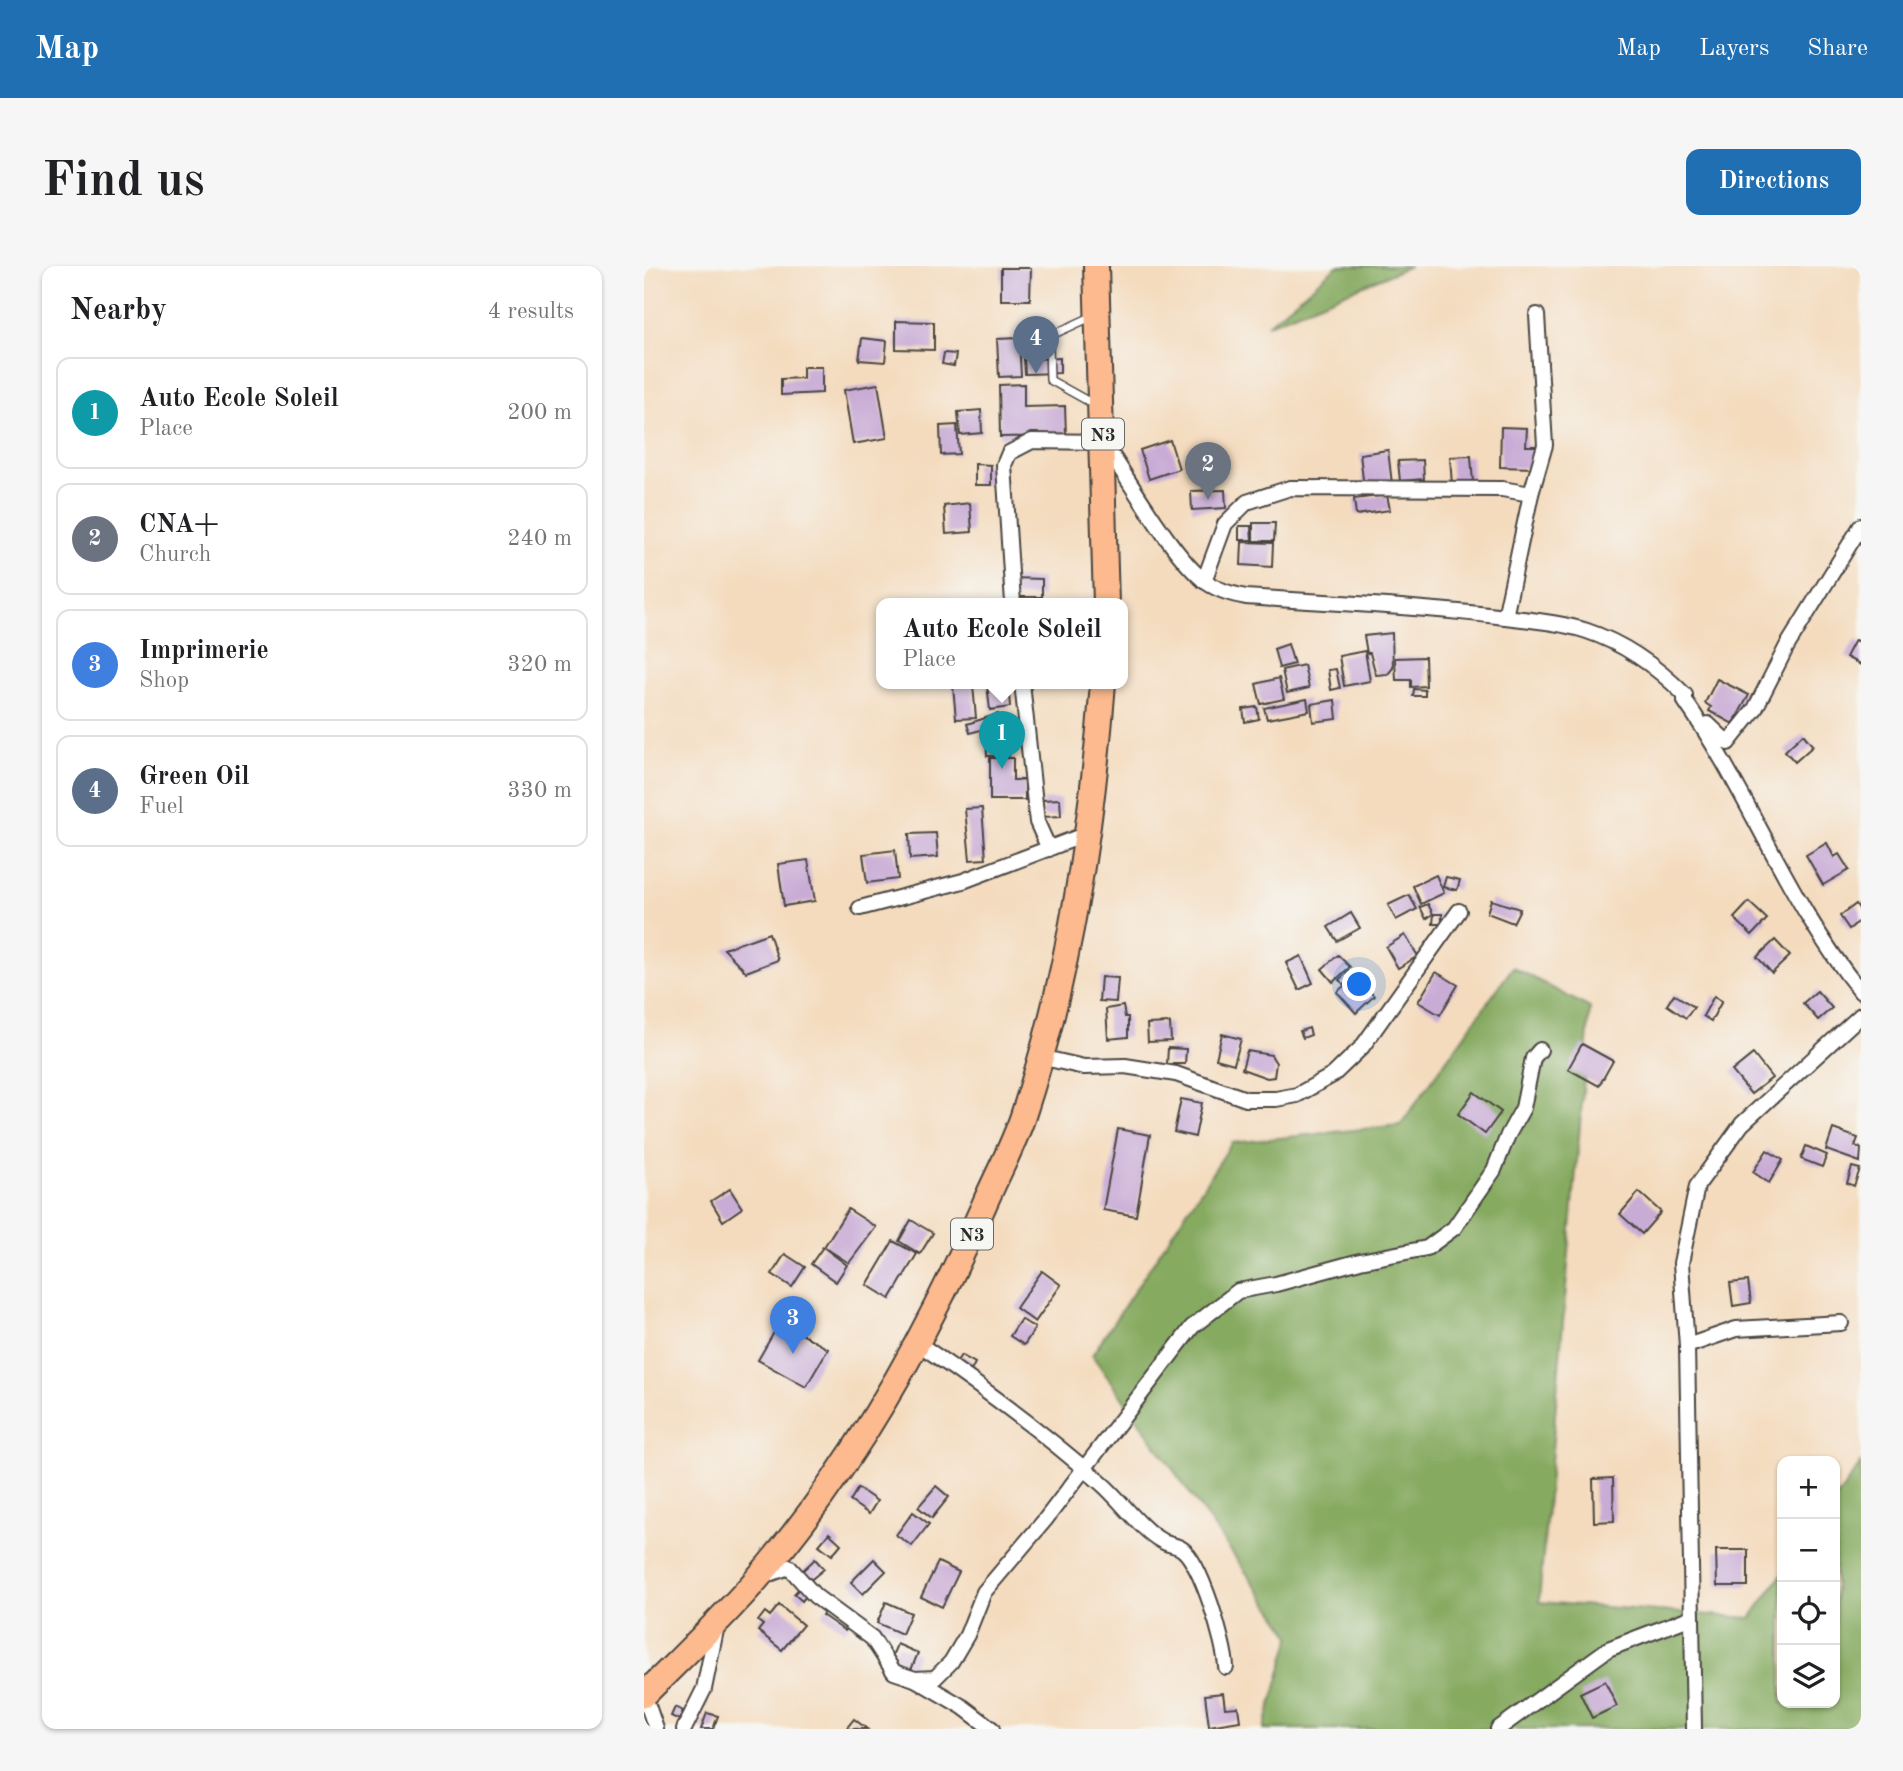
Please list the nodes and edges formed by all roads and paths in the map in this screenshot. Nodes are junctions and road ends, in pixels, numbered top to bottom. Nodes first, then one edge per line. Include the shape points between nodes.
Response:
1 (1096, 266) edge
2 (1097, 315) junction
3 (1537, 315) dead end
4 (1102, 408) junction
5 (1103, 442) junction
6 (1531, 494) junction
7 (1860, 529) edge
8 (1205, 581) junction
9 (1013, 598) edge
10 (1106, 598) edge
11 (1505, 617) junction
12 (1023, 689) edge
13 (1101, 689) edge
14 (1685, 701) junction
15 (1084, 835) junction
16 (1049, 849) junction
17 (860, 908) dead end
18 (1459, 911) dead end
19 (1861, 992) edge
20 (1861, 1016) edge
21 (1540, 1050) dead end
22 (1040, 1057) junction
23 (1841, 1323) dead end
24 (919, 1344) junction
25 (1687, 1346) junction
26 (1084, 1470) junction
27 (756, 1579) junction
28 (1692, 1617) junction
29 (718, 1620) junction
30 (1226, 1667) dead end
31 (915, 1679) junction
32 (644, 1694) edge
33 (656, 1729) edge
34 (684, 1729) edge
35 (992, 1729) edge
36 (1498, 1729) edge
37 (1694, 1729) edge

1 - 2 highway, N3
2 - 4 highway, N3
2 - 4 lane via 1054,334 1049,345 1050,380
3 - 6 street via 1545,445
4 - 5 highway, N3
5 - 8 street via 1187,563
5 - 9 street via 1032,441 1009,453 1003,466
5 - 10 highway, N3
6 - 8 street via 1502,489 1290,488 1247,502 1225,524
6 - 11 street
7 - 14 street via 1787,646 1755,709 1728,743
8 - 11 street via 1223,592 1246,597
11 - 14 street via 1563,625 1613,642 1663,673 1685,695
12 - 16 street via 1037,822
13 - 15 highway, N3
14 - 19 street via 1718,748 1801,909
15 - 16 street
15 - 22 highway, N3 via 1064,967
16 - 17 street via 963,881
18 - 22 street via 1362,1047 1333,1074 1297,1094 1246,1099 1176,1074 1125,1066 1084,1067
20 - 25 street via 1742,1124 1697,1186 1681,1263
21 - 26 street via 1533,1058 1523,1108 1494,1170 1454,1228 1427,1248 1238,1291 1192,1326
22 - 24 highway, N3 via 1016,1134
23 - 25 street via 1737,1329
24 - 26 street via 1003,1402
24 - 27 highway, N3 via 820,1496
25 - 28 street
26 - 30 street via 1161,1541 1183,1549 1210,1602
26 - 31 street via 984,1592 951,1662 935,1678
27 - 29 highway, N3
27 - 31 street via 789,1567 815,1596 872,1638 894,1672
28 - 36 street via 1608,1649
28 - 37 street
29 - 32 highway, N3
29 - 34 street via 704,1689
31 - 35 street
32 - 33 street

